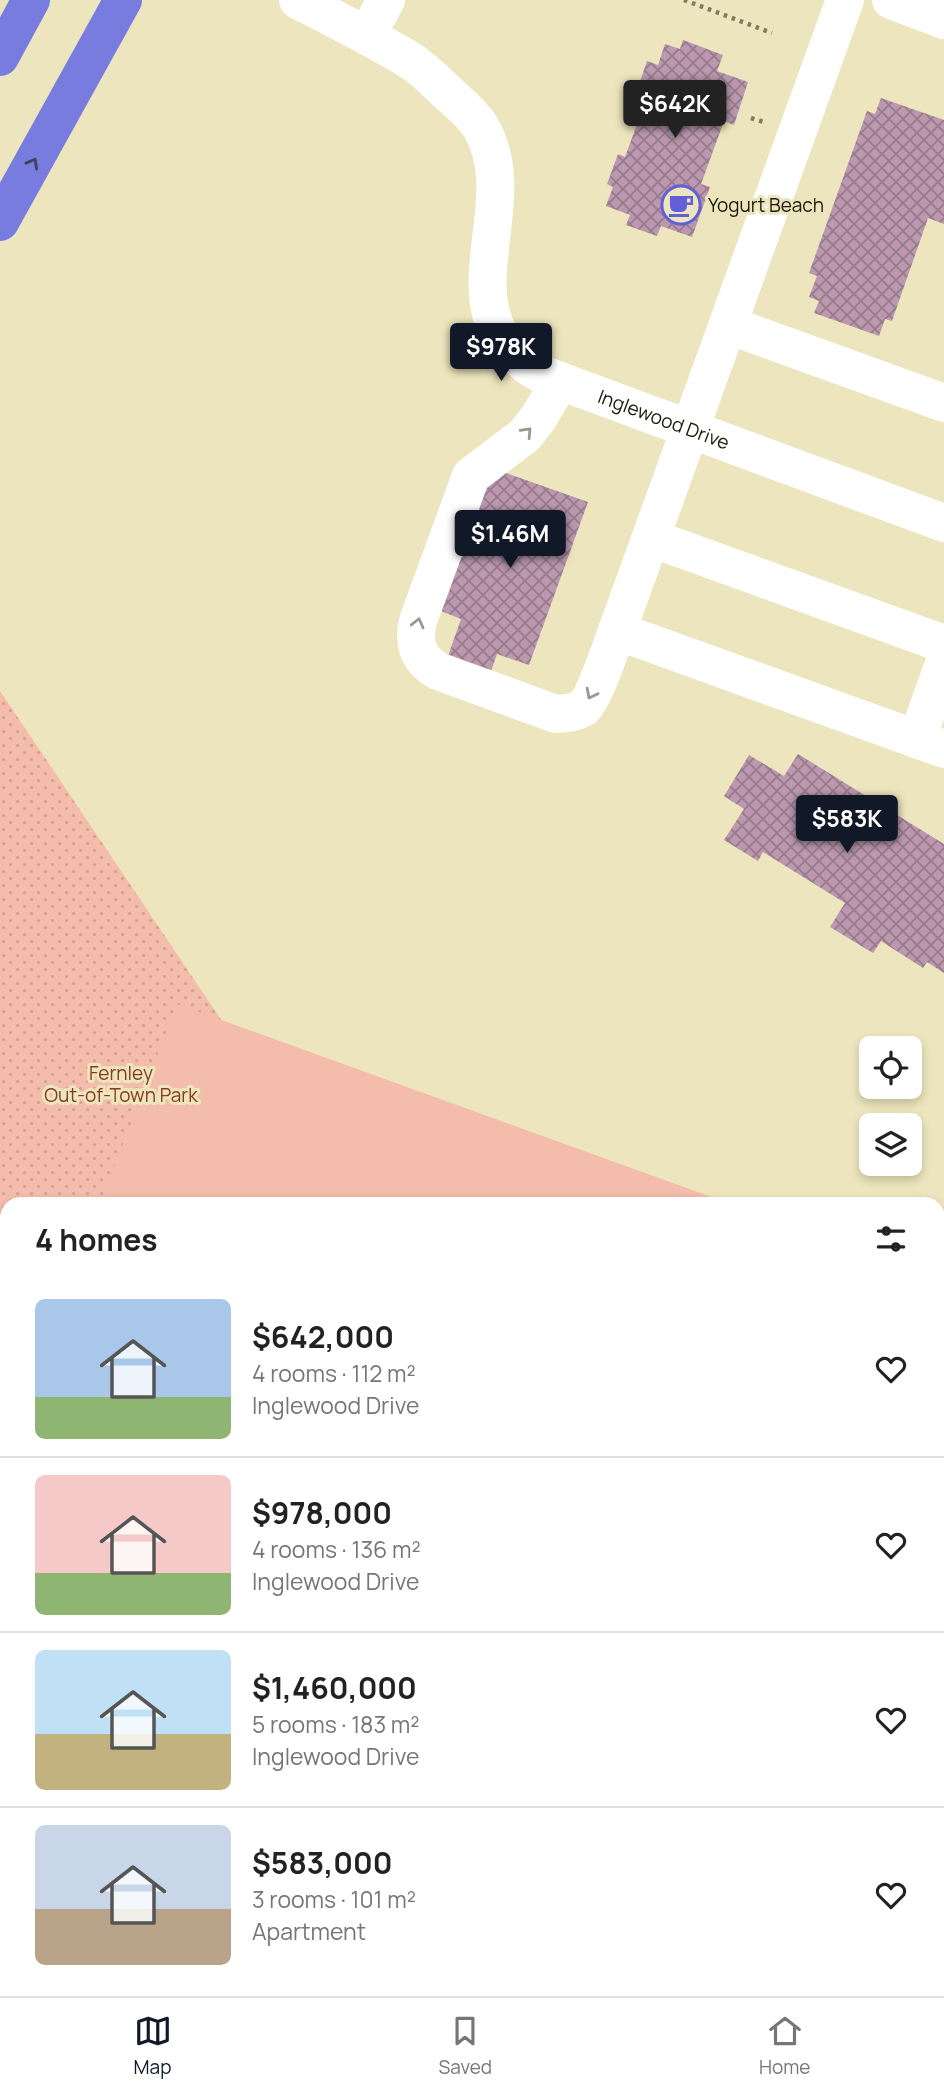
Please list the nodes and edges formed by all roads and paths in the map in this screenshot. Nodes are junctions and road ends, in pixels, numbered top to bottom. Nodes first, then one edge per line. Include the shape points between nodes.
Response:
1 (31, 0) edge
2 (123, 0) edge
3 (298, 0) edge
4 (386, 0) edge
5 (684, 0) edge
6 (845, 0) edge
7 (891, 0) edge
8 (944, 20) edge
9 (772, 33) dead end
10 (367, 35) junction
11 (0, 57) edge
12 (0, 222) edge
13 (728, 325) junction
14 (560, 381) junction
15 (944, 403) edge
16 (690, 429) junction
17 (944, 523) edge
18 (651, 538) junction
19 (617, 631) junction
20 (944, 644) edge
21 (944, 664) edge
22 (930, 744) edge

1 - 11 highway
12 -> 2 highway
3 - 10 street, Inglewood Drive
4 - 10 street
5 - 9 path
6 - 13 street
7 - 8 street
10 - 14 street, Inglewood Drive via 418,66 480,126 494,164 496,187 486,274 491,321 516,357
13 - 15 street
13 - 16 street
14 - 16 street, Inglewood Drive
19 -> 14 street via 587,703 565,713 549,712 445,675 431,667 416,646 419,618 471,475 525,435
16 - 17 street, Inglewood Drive
16 - 18 street
18 - 19 street
18 - 20 street
19 - 22 street
21 - 22 street

